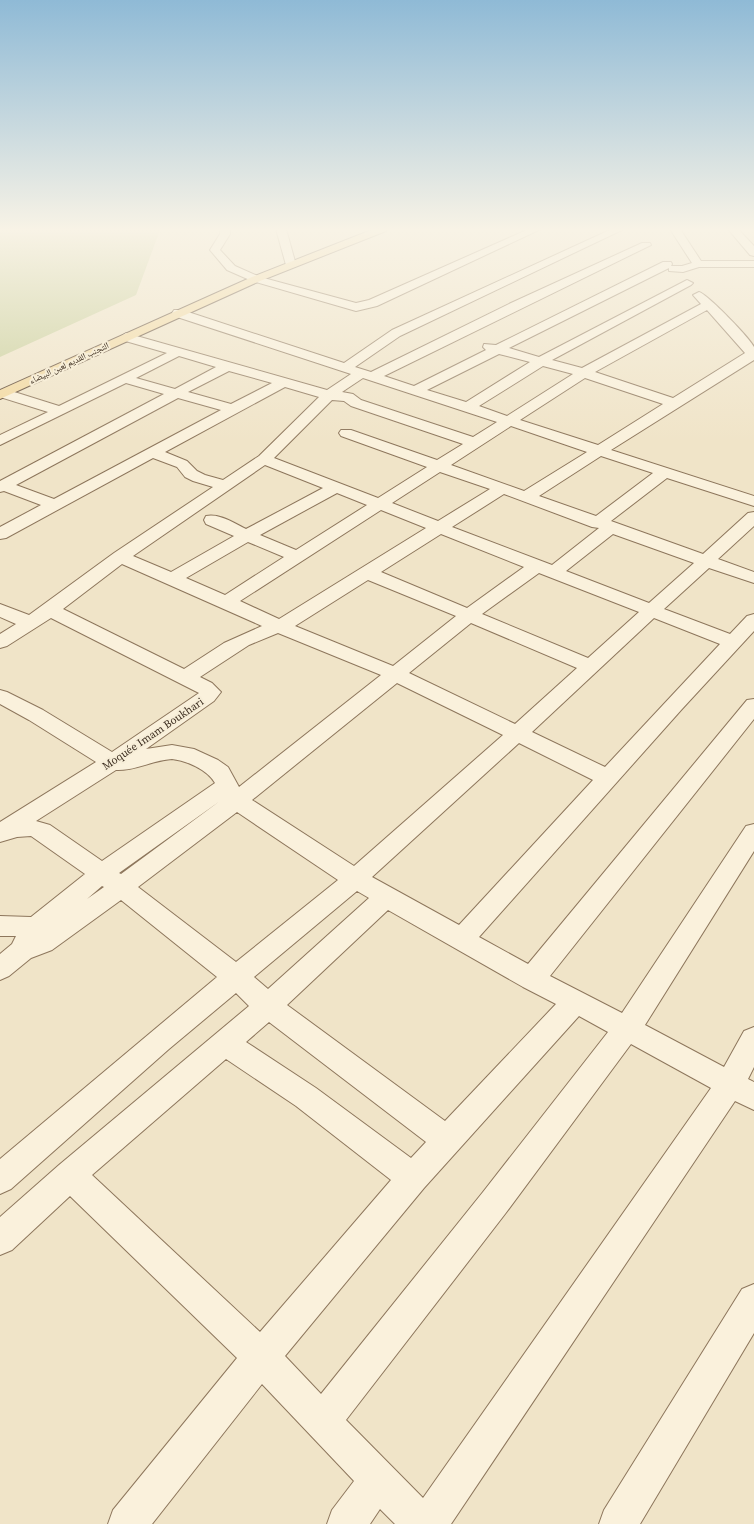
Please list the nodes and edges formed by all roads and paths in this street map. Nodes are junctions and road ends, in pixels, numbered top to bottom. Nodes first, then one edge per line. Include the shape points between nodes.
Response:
1 (208, 300) edge
2 (331, 300) edge
3 (377, 300) edge
4 (467, 300) edge
5 (527, 300) edge
6 (597, 300) edge
7 (655, 300) edge
8 (705, 300) edge
9 (709, 304) junction
10 (178, 313) junction
11 (566, 314) junction
12 (608, 325) junction
13 (637, 333) junction
14 (126, 337) junction
15 (455, 337) junction
16 (495, 349) junction
17 (178, 352) junction
18 (753, 355) edge
19 (541, 362) junction
20 (228, 366) junction
21 (346, 367) junction
22 (584, 373) junction
23 (374, 376) junction
24 (125, 379) junction
25 (284, 382) junction
26 (416, 390) junction
27 (1, 394) edge
28 (174, 394) junction
29 (329, 395) junction
30 (350, 398) junction
31 (674, 403) junction
32 (468, 407) junction
33 (232, 409) junction
34 (60, 411) junction
35 (510, 421) junction
36 (346, 433) dead end
37 (0, 441) edge
38 (475, 443) junction
39 (598, 450) junction
40 (152, 452) junction
41 (264, 459) junction
42 (438, 465) junction
43 (665, 472) junction
44 (4, 482) edge
45 (225, 485) junction
46 (335, 488) junction
47 (503, 488) junction
48 (526, 497) junction
49 (754, 501) edge
50 (55, 505) junction
51 (378, 505) junction
52 (754, 517) edge
53 (212, 520) dead end
54 (604, 525) junction
55 (440, 528) junction
56 (3, 529) edge
57 (247, 535) junction
58 (296, 556) junction
59 (120, 557) junction
60 (705, 561) junction
61 (545, 569) junction
62 (368, 573) junction
63 (754, 578) edge
64 (172, 579) junction
65 (226, 602) junction
66 (0, 610) edge
67 (50, 610) junction
68 (652, 610) junction
69 (469, 615) junction
70 (754, 620) edge
71 (30, 623) junction
72 (280, 627) junction
73 (0, 642) edge
74 (732, 642) junction
75 (590, 666) junction
76 (395, 674) junction
77 (186, 677) junction
78 (0, 696) edge
79 (754, 705) edge
80 (518, 733) junction
81 (112, 762) junction
82 (608, 778) junction
83 (231, 794) junction
84 (754, 832) edge
85 (0, 833) edge
86 (354, 879) junction
87 (111, 880) junction
88 (386, 897) junction
89 (0, 926) edge
90 (36, 927) junction
91 (462, 939) junction
92 (22, 951) junction
93 (0, 969) edge
94 (236, 977) junction
95 (532, 979) junction
96 (576, 1001) junction
97 (268, 1006) junction
98 (626, 1028) junction
99 (754, 1039) edge
100 (224, 1042) junction
101 (742, 1091) edge
102 (448, 1141) junction
103 (70, 1175) junction
104 (413, 1178) junction
105 (0, 1179) edge
106 (0, 1239) edge
107 (754, 1301) edge
108 (261, 1357) junction
109 (322, 1422) junction
110 (378, 1480) junction
111 (127, 1524) edge
112 (346, 1524) edge
113 (422, 1524) edge
114 (428, 1524) edge
115 (618, 1524) edge

1 - 10 main road, التجنب القديم لعين البيضاء
2 - 3 street via 362,307
4 - 21 street via 396,333
5 - 15 street
6 - 11 street
7 - 12 street
8 - 9 street
9 - 13 street
9 - 18 street
10 - 14 main road, التجنب القديم لعين البيضاء
10 - 21 street
11 - 12 street
11 - 16 street
12 - 13 street
12 - 19 street
13 - 22 street
14 - 17 street
14 - 27 main road, التجنب القديم لعين البيضاء
15 - 16 street
15 - 23 street
16 - 19 street
16 - 26 street
17 - 20 street
17 - 24 street
18 - 31 street
19 - 22 street
19 - 32 street
20 - 25 street
20 - 28 street
21 - 23 street
22 - 31 street
22 - 35 street
23 - 26 street
23 - 29 street
23 - 30 street
24 - 28 street
24 - 34 street
25 - 29 street
25 - 33 street
26 - 32 street
27 - 34 street
28 - 33 street
28 - 44 street
29 - 30 street
29 - 41 street
30 - 38 street via 356,403
31 - 39 street
32 - 35 street
33 - 40 street
34 - 37 street
35 - 38 street
35 - 39 street
36 - 42 street
38 - 42 street
39 - 43 street
39 - 48 street
40 - 45 street via 182,464 199,478
40 - 50 street
41 - 45 street
41 - 46 street
42 - 47 street
42 - 51 street
43 - 49 street
43 - 54 street
44 - 50 street
45 - 59 street
46 - 51 street
46 - 57 street
47 - 48 street
47 - 55 street
48 - 54 street
50 - 56 street
51 - 55 street
51 - 58 street
52 - 60 street
53 - 57 street
54 - 60 street
54 - 61 street
55 - 61 street
55 - 62 street
57 - 58 street
57 - 64 street
58 - 65 street
59 - 64 street
59 - 67 street
60 - 63 street
60 - 68 street
61 - 68 street
61 - 69 street
62 - 69 street
62 - 72 street
64 - 65 street
65 - 72 street
66 - 71 street
67 - 71 street
67 - 77 street, Moquée Imam Boukhari
68 - 74 street
68 - 75 street
69 - 75 street
69 - 76 street
70 - 74 street
71 - 73 street
72 - 76 street
72 - 77 street via 262,631 238,642
74 - 82 street
75 - 80 street
76 - 80 street
76 - 83 street
77 - 81 street, Moquée Imam Boukhari via 210,690 210,694
78 - 81 street
79 - 95 street
80 - 82 street
80 - 86 street
81 - 83 street via 124,764 157,753 186,754 220,772
81 - 85 street, Moquée Imam Boukhari
82 - 91 street
83 - 86 street
83 - 87 street
84 - 98 street
85 - 87 street via 24,826 34,827
86 - 88 street
86 - 94 street
87 - 90 street
87 - 92 street via 49,938
87 - 94 street
88 - 91 street
88 - 97 street
89 - 90 street
90 - 92 street
91 - 95 street
92 - 93 street
94 - 97 street
94 - 105 street via 74,1113
95 - 96 street
96 - 98 street
96 - 102 street
97 - 100 street
97 - 102 street
98 - 101 street
98 - 109 street via 494,1203
99 - 101 street
100 - 103 street
100 - 104 street via 306,1097
101 - 114 street
102 - 104 street
103 - 106 street
103 - 108 street
104 - 108 street
107 - 115 street
108 - 109 street
108 - 111 street
109 - 110 street
110 - 112 street
110 - 113 street

